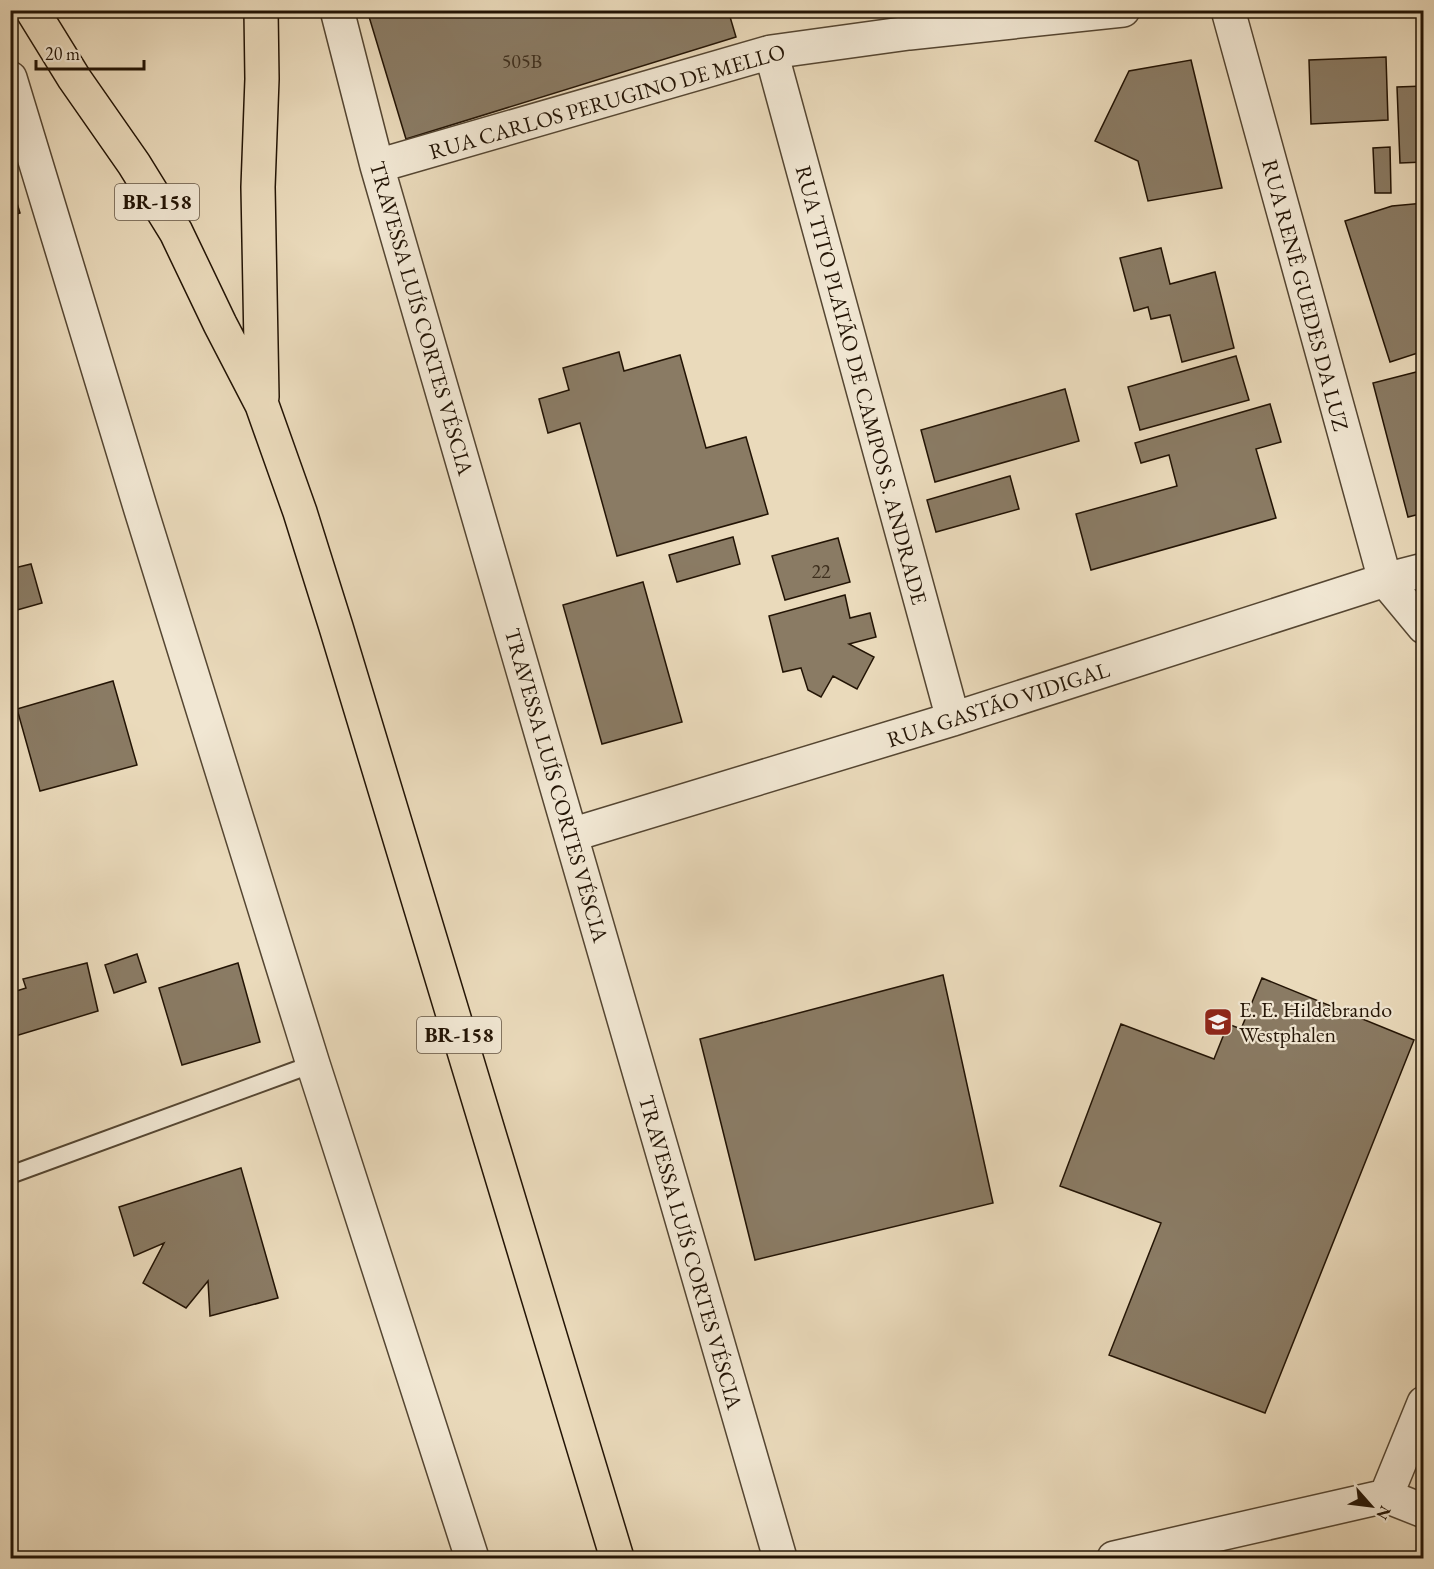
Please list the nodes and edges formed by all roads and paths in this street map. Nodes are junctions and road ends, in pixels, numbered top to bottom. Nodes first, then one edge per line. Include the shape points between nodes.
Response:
1 (32, 10) edge
2 (261, 10) edge
3 (337, 10) edge
4 (1124, 10) edge
5 (1228, 10) edge
6 (908, 22) edge
7 (771, 52) junction
8 (10, 78) edge
9 (377, 166) junction
10 (262, 405) junction
11 (1424, 570) edge
12 (1385, 580) junction
13 (1424, 627) edge
14 (953, 719) junction
15 (571, 835) junction
16 (313, 1064) junction
17 (10, 1175) edge
18 (1424, 1403) edge
19 (1386, 1496) junction
20 (1424, 1511) edge
21 (472, 1558) edge
22 (617, 1558) edge
23 (780, 1558) edge
24 (1114, 1558) edge

1 - 10 highway, BR-158 via 176,232
2 - 10 highway, BR-158 via 258,187
3 - 9 street, TRAVESSA LUÍS CORTES VÉSCIA
4 - 6 street, RUA CARLOS PERUGINO DE MELLO
5 - 12 street, RUA RENÊ GUEDES DA LUZ
6 - 7 street, RUA CARLOS PERUGINO DE MELLO
7 - 9 street, RUA CARLOS PERUGINO DE MELLO
7 - 14 street, RUA TITO PLATÃO DE CAMPOS S. ANDRADE
8 - 16 street
9 - 15 street, TRAVESSA LUÍS CORTES VÉSCIA
10 - 22 highway, BR-158 via 336,627
11 - 12 street, RUA GASTÃO VIDIGAL
12 - 13 street
12 - 14 street, RUA GASTÃO VIDIGAL
14 - 15 street, RUA GASTÃO VIDIGAL
15 - 23 street, TRAVESSA LUÍS CORTES VÉSCIA
16 - 17 lane
16 - 21 street
18 - 19 street
19 - 20 street
19 - 24 street

